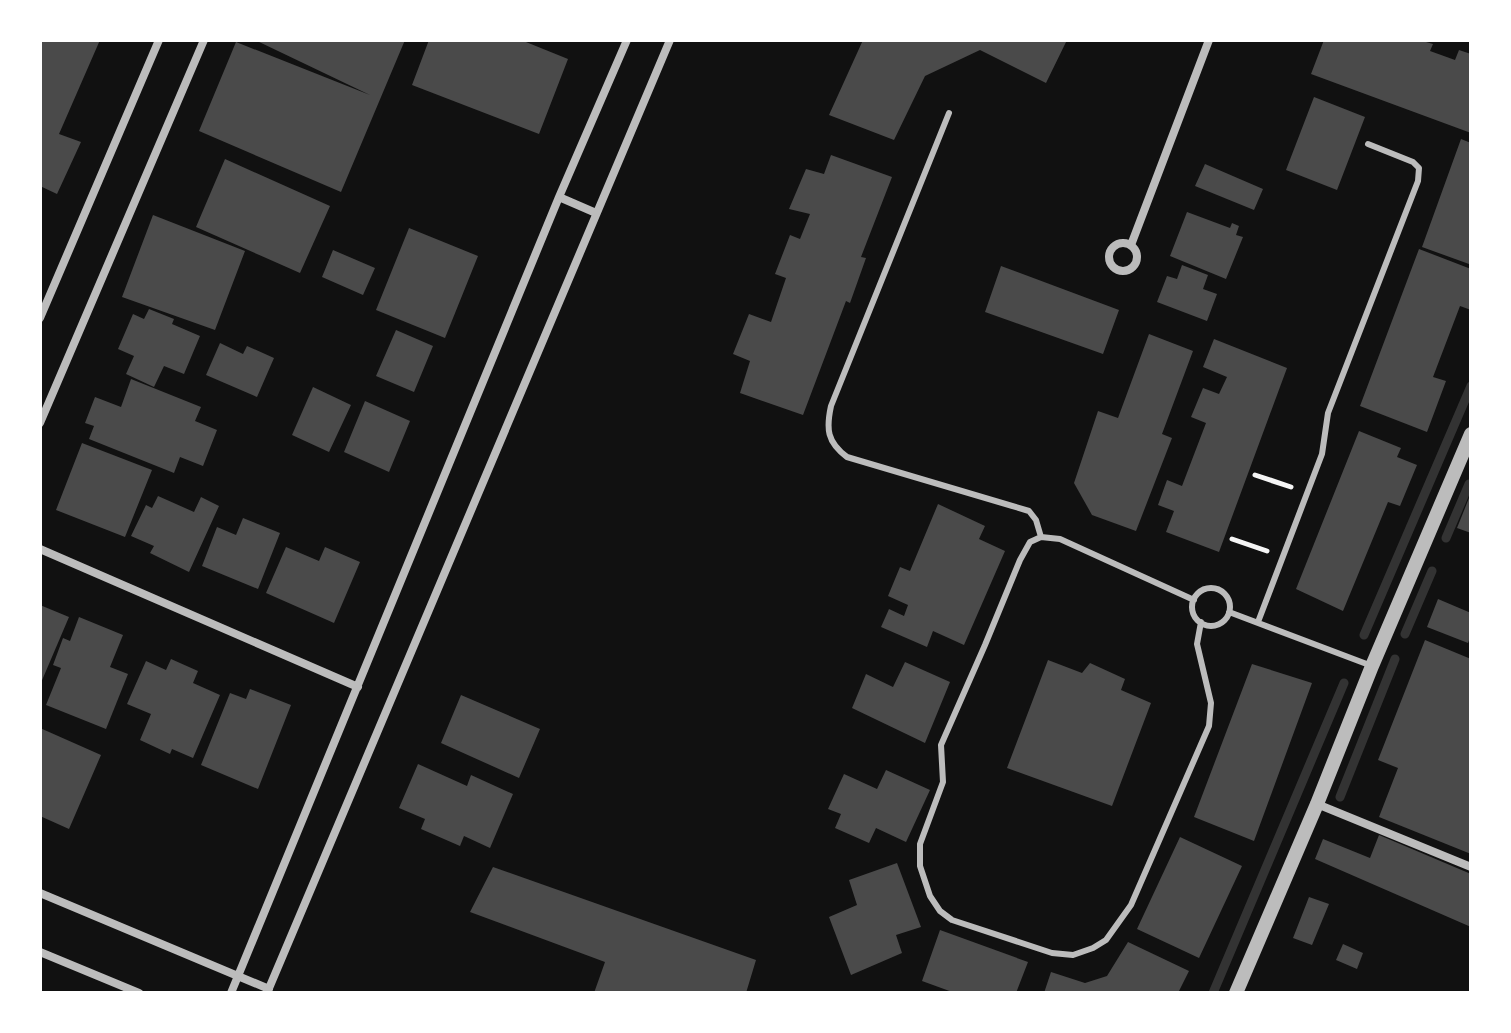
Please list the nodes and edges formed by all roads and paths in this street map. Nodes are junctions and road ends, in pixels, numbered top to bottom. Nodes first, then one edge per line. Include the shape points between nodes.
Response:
1 (159, 40) edge
2 (204, 40) edge
3 (627, 40) edge
4 (670, 40) edge
5 (1209, 40) edge
6 (949, 113) dead end
7 (1368, 144) dead end
8 (559, 197) junction
9 (596, 213) junction
10 (1131, 245) dead end
11 (40, 318) edge
12 (40, 423) edge
13 (1471, 434) edge
14 (1255, 475) dead end
15 (1307, 493) junction
16 (1041, 537) junction
17 (1232, 539) dead end
18 (40, 549) edge
19 (1283, 557) junction
20 (1194, 600) junction
21 (1229, 612) junction
22 (1201, 622) junction
23 (1258, 622) junction
24 (1372, 666) junction
25 (358, 687) junction
26 (1317, 804) junction
27 (1471, 867) edge
28 (40, 893) edge
29 (40, 952) edge
30 (238, 976) junction
31 (268, 991) edge
32 (139, 993) edge
33 (231, 993) edge
34 (1236, 993) edge

1 - 11 street
2 - 12 street
3 - 8 street
4 - 9 street
5 - 10 street
6 - 16 lane via 831,406 828,432 847,457 1029,511
7 - 15 lane via 1413,162 1419,168 1418,181 1328,413 1322,454
8 - 9 street
8 - 25 street
9 - 31 street
13 - 24 street
14 - 15 path
15 - 19 lane
16 - 20 lane via 1060,539
16 - 22 lane via 1030,542 1020,560 941,745 943,782 920,844 920,866 930,896 952,920 1052,953 1073,955 1106,940 1131,905 1209,726 1211,703 1197,644
17 - 19 path
18 - 25 street
19 - 23 lane
20 - 21 lane via 1200,591 1218,589 1227,595
20 - 22 lane via 1194,615
21 - 22 lane via 1218,624
21 - 23 lane
23 - 24 lane
24 - 26 street
25 - 30 street
26 - 27 street
26 - 34 street
28 - 30 street
29 - 32 street
30 - 31 street
30 - 33 street

